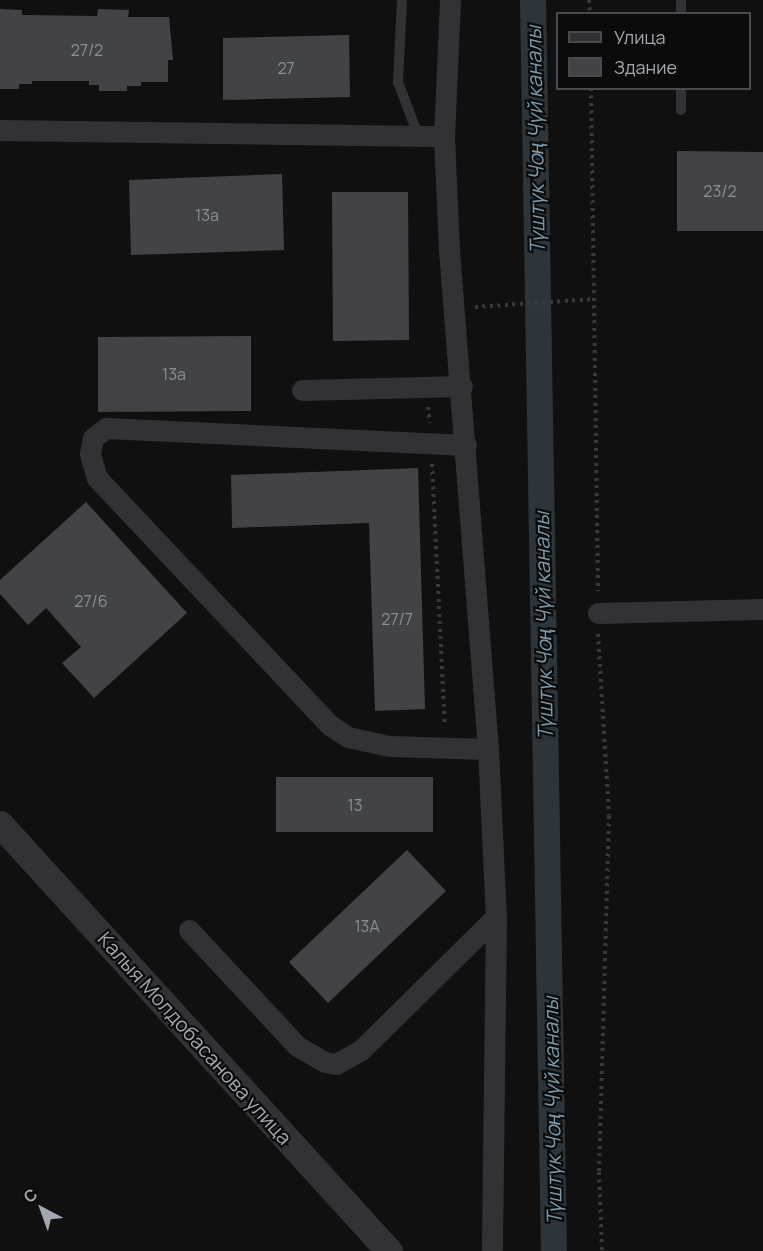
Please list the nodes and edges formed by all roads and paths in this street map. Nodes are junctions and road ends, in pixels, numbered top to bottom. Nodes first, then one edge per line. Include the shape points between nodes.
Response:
1 (402, 0) edge
2 (450, 0) edge
3 (591, 90) edge
4 (681, 90) edge
5 (681, 110) dead end
6 (0, 130) edge
7 (418, 135) junction
8 (444, 136) junction
9 (594, 299) junction
10 (501, 306) dead end
11 (462, 386) junction
12 (426, 387) junction
13 (302, 390) dead end
14 (432, 443) junction
15 (466, 445) junction
16 (763, 609) edge
17 (598, 613) junction
18 (446, 748) junction
19 (488, 749) junction
20 (0, 824) edge
21 (496, 917) junction
22 (189, 930) dead end
23 (389, 1251) edge
24 (492, 1251) edge
25 (602, 1251) edge

1 - 7 lane via 398,82
2 - 8 street
3 - 9 path
4 - 5 lane
6 - 7 street
7 - 8 street
8 - 11 street via 449,250
9 - 10 path
9 - 17 path
11 - 12 street
11 - 15 street
12 - 13 street
12 - 14 path
14 - 15 street
14 - 18 path
14 - 18 street via 106,428 93,438 90,454 97,478 330,725 348,737 389,746
15 - 19 street
16 - 17 street
17 - 25 path via 609,816 599,1172
18 - 19 street
19 - 21 street
20 - 23 street, Калыя Молдобасанова улица
21 - 22 street via 361,1050 336,1064 297,1046
21 - 24 street

